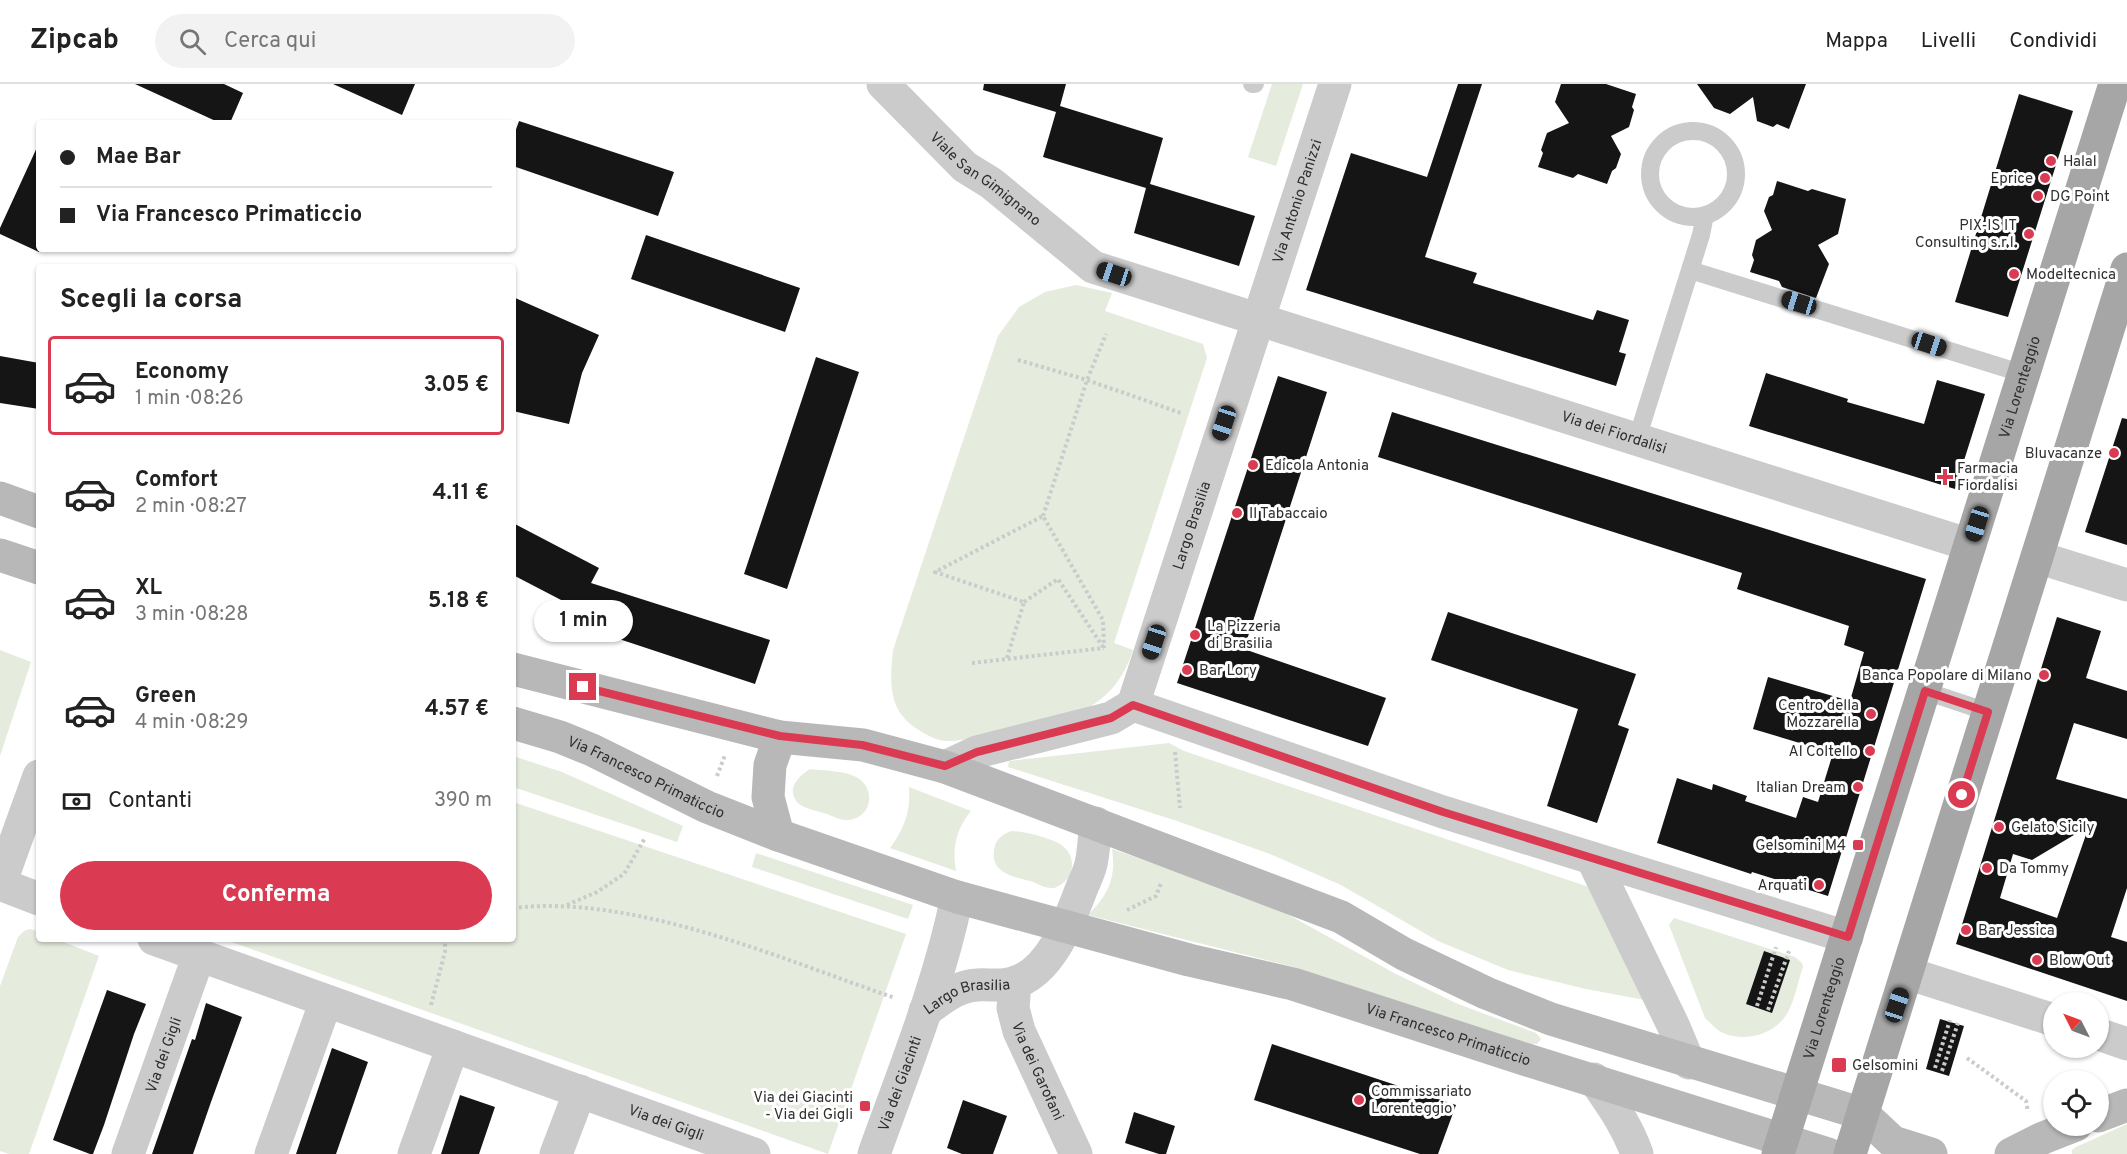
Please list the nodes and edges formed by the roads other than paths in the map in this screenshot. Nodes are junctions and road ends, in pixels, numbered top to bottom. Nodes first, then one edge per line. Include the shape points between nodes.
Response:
1 (883, 84) edge
2 (1335, 84) edge
3 (2115, 84) edge
4 (1705, 215) junction
5 (2127, 269) edge
6 (1690, 270) junction
7 (1258, 319) junction
8 (2024, 374) junction
9 (1637, 439) junction
10 (0, 498) edge
11 (36, 511) edge
12 (1970, 545) junction
13 (0, 555) edge
14 (2037, 557) junction
15 (36, 567) edge
16 (2127, 585) edge
17 (516, 670) edge
18 (1925, 691) junction
19 (1133, 705) junction
20 (1988, 712) junction
21 (516, 724) edge
22 (780, 736) junction
23 (945, 766) junction
24 (36, 784) edge
25 (1096, 823) junction
26 (778, 836) junction
27 (1592, 858) junction
28 (0, 884) edge
29 (957, 897) junction
30 (36, 898) edge
31 (1066, 926) junction
32 (1848, 937) junction
33 (162, 942) edge
34 (199, 955) junction
35 (1907, 973) junction
36 (1015, 983) junction
37 (326, 1001) junction
38 (925, 1011) junction
39 (2043, 1016) edge
40 (1551, 1019) junction
41 (2109, 1038) edge
42 (2127, 1044) edge
43 (453, 1046) junction
44 (1524, 1059) junction
45 (1689, 1062) junction
46 (1594, 1079) junction
47 (580, 1091) junction
48 (1797, 1094) junction
49 (2127, 1105) edge
50 (2109, 1112) edge
51 (1863, 1114) junction
52 (2041, 1138) edge
53 (1780, 1147) edge
54 (128, 1154) edge
55 (271, 1154) edge
56 (414, 1154) edge
57 (556, 1154) edge
58 (754, 1154) edge
59 (874, 1154) edge
60 (1076, 1154) edge
61 (1636, 1154) edge
62 (1828, 1154) edge
63 (1850, 1154) edge
64 (1931, 1154) edge
65 (2011, 1154) edge

1 - 7 street, Viale San Gimignano via 965,167 991,183 1093,267
2 - 7 street, Via Antonio Panizzi
3 - 8 main road, Via Lorenteggio
4 - 4 lane via 1726,200 1736,177 1734,164 1730,152 1711,135 1686,132 1663,143 1655,153 1650,177 1659,201 1668,209 1680,215
4 - 6 lane
5 - 14 main road
6 - 8 lane
6 - 9 lane
7 - 9 street, Via dei Fiordalisi
7 - 19 street, Largo Brasilia
8 - 12 main road, Via Lorenteggio
9 - 12 street, Via dei Fiordalisi
10 - 11 street
12 - 18 main road, Via Lorenteggio
13 - 15 street
14 - 16 street
14 - 20 main road
17 - 22 street
18 - 20 lane
18 - 32 main road, Via Lorenteggio
19 - 23 street via 1111,718 977,752
19 - 27 street via 1443,812
20 - 35 main road
21 - 26 street, Via Francesco Primaticcio via 592,750 706,807
22 - 23 street via 862,745
22 - 26 street via 770,765 768,796
23 - 25 street
24 - 28 street
25 - 31 street, Largo Brasilia via 1091,864
25 - 40 street via 1341,917 1415,959
26 - 29 street
27 - 32 street
27 - 45 street
28 - 30 street
29 - 31 street
29 - 38 street, Largo Brasilia
31 - 36 street, Largo Brasilia via 1045,961 1031,975
31 - 44 street, Via Francesco Primaticcio via 1293,984
32 - 48 main road, Via Lorenteggio
33 - 34 street, Via dei Gigli
34 - 37 street, Via dei Gigli
34 - 54 street, Via dei Gigli
35 - 39 street
35 - 51 main road
36 - 38 street, Largo Brasilia via 964,987
36 - 60 street, Via dei Garofani via 1013,1008 1019,1031
37 - 43 street, Via dei Gigli
37 - 55 street
38 - 59 street, Via dei Giacinti
40 - 44 street via 1550,1038
40 - 45 street
41 - 42 street
43 - 47 street, Via dei Gigli
43 - 56 street
44 - 46 street, Via Francesco Primaticcio
45 - 48 street
46 - 53 street, Via Francesco Primaticcio
46 - 61 street via 1618,1113
47 - 57 street
47 - 58 street, Via dei Gigli
48 - 51 street
48 - 53 main road, Via Lorenteggio
49 - 50 street
51 - 63 main road
51 - 64 street via 1893,1142
52 - 65 street
53 - 62 street, Via Francesco Primaticcio

